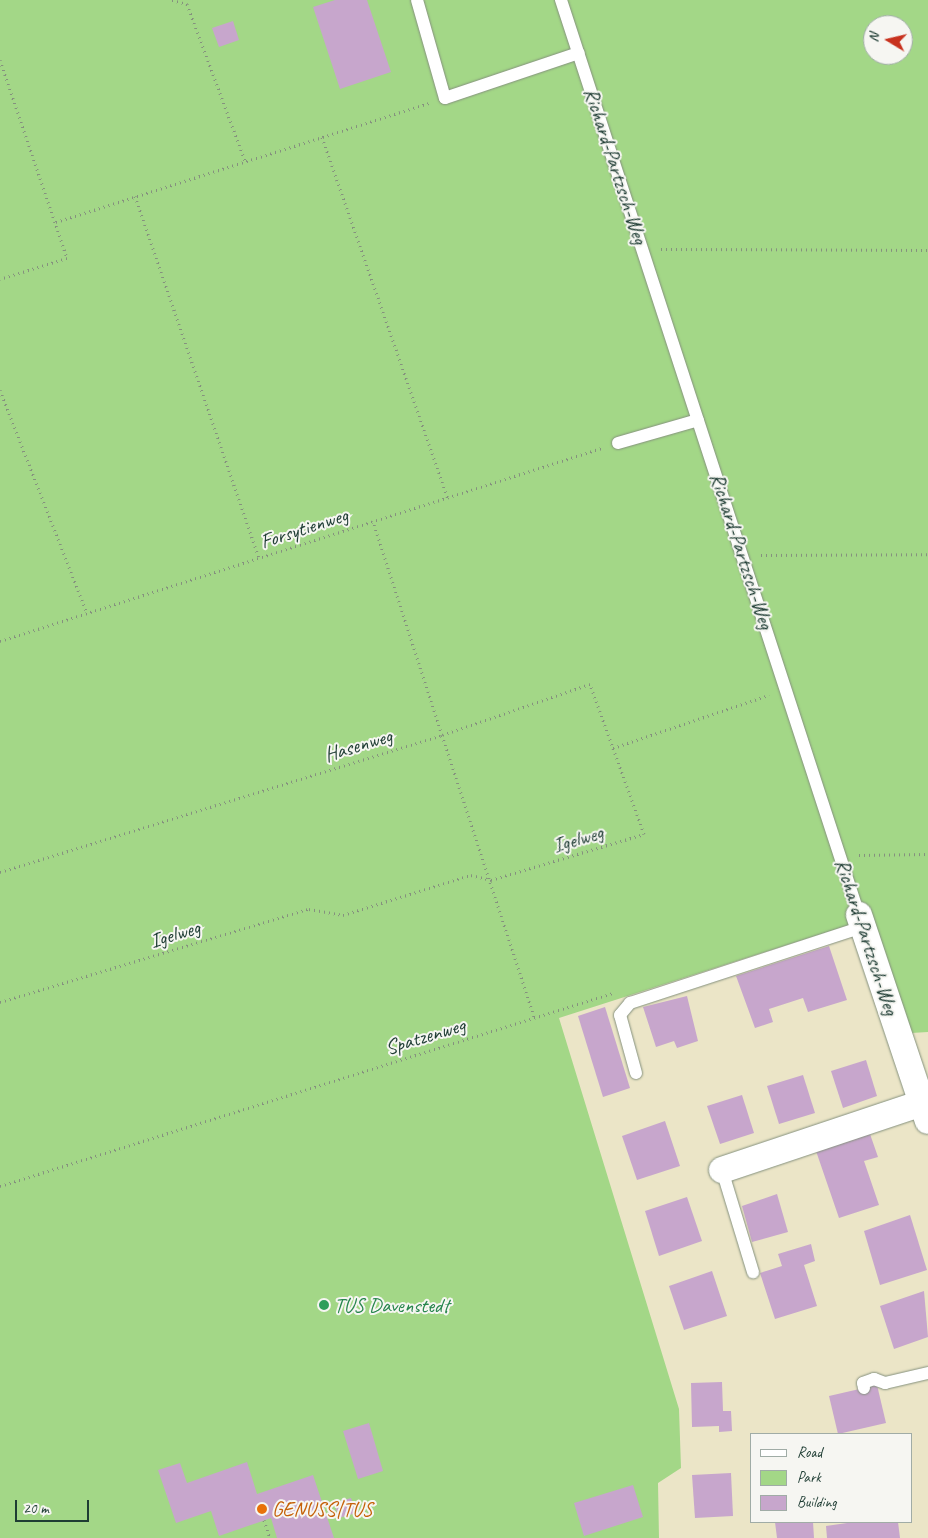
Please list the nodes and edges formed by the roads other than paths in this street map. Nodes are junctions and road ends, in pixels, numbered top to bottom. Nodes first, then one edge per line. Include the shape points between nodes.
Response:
1 (417, 0) edge
2 (561, 0) edge
3 (579, 54) junction
4 (698, 420) junction
5 (618, 443) road end
6 (861, 921) junction
7 (918, 1057) edge
8 (636, 1073) dead end
9 (925, 1112) edge
10 (722, 1170) joint
11 (753, 1272) dead end
12 (928, 1373) edge
13 (864, 1388) dead end

1 - 3 lane via 446,98
2 - 3 lane, Richard-Partzsch-Weg
3 - 4 lane, Richard-Partzsch-Weg
4 - 5 lane
4 - 6 lane, Richard-Partzsch-Weg via 746,558
6 - 7 street, Richard-Partzsch-Weg
6 - 8 lane via 630,1003 620,1016
7 - 9 street, Richard-Partzsch-Weg
9 - 10 street, Richard-Partzsch-Weg
10 - 11 lane
12 - 13 lane via 885,1383 874,1380 863,1383

